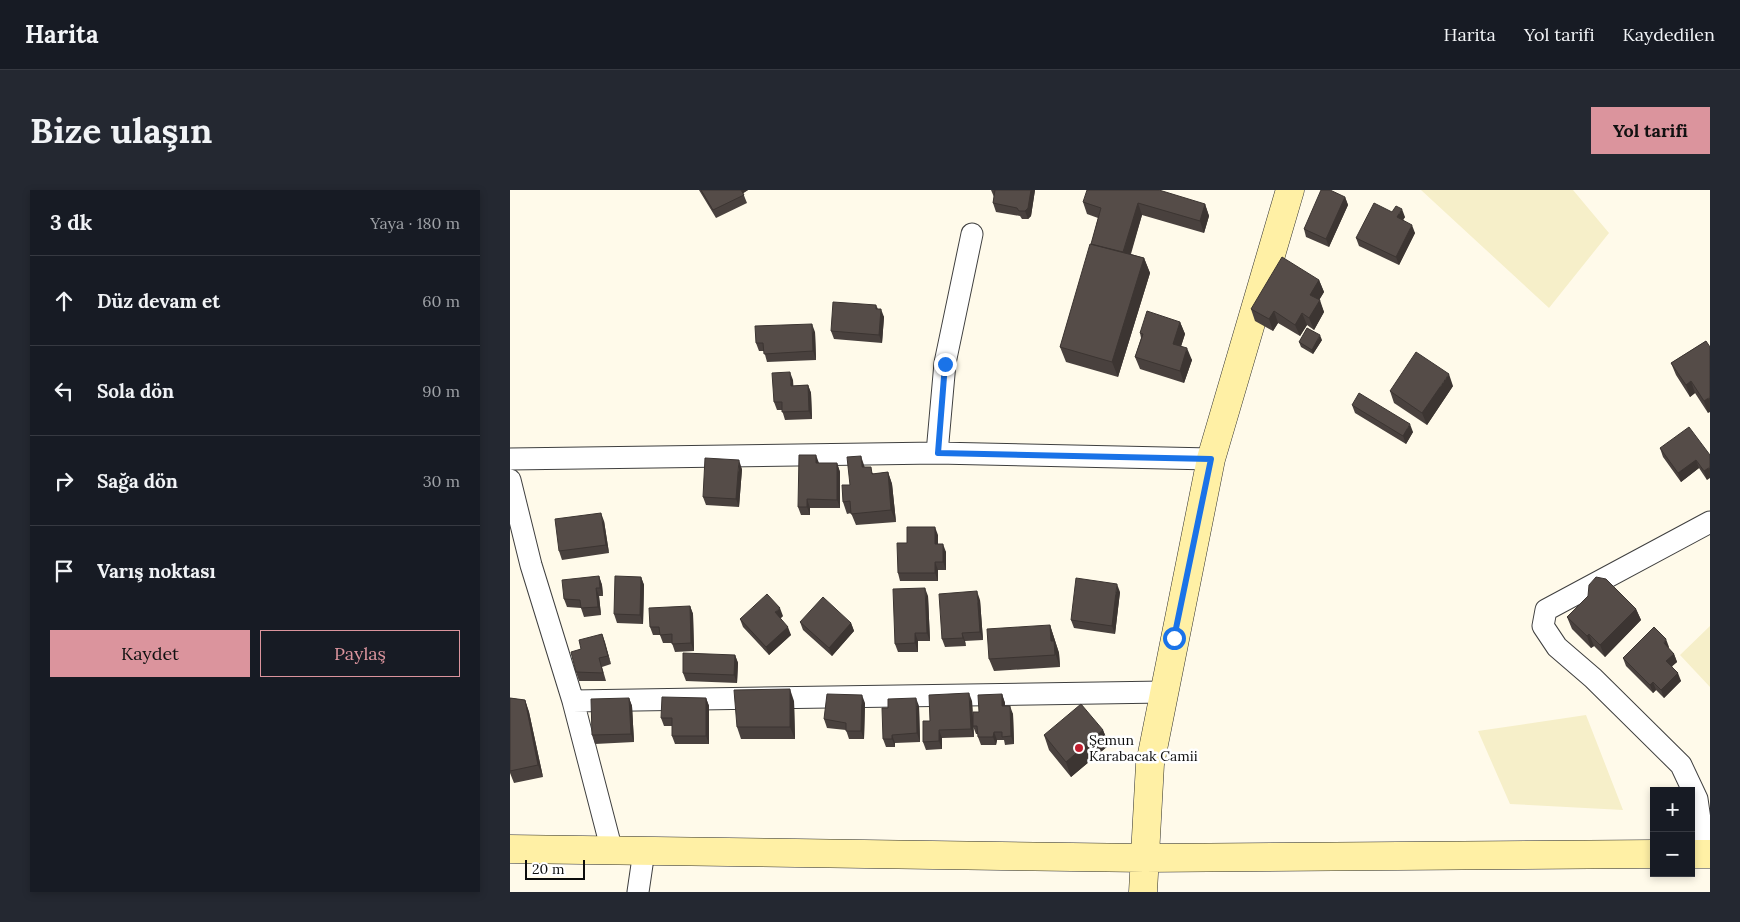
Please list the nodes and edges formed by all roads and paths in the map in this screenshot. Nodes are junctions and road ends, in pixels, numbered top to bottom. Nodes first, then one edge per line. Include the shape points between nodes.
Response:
1 (1290, 190) edge
2 (972, 234) dead end
3 (938, 453) junction
4 (510, 459) edge
5 (1211, 459) junction
6 (510, 480) edge
7 (1710, 522) edge
8 (1164, 692) junction
9 (573, 702) junction
10 (510, 849) edge
11 (612, 851) junction
12 (644, 851) junction
13 (1650, 854) edge
14 (1702, 854) edge
15 (1145, 858) junction
16 (638, 892) edge
17 (1143, 892) edge

1 - 5 main road
2 - 3 street via 945,364
3 - 4 street
3 - 5 street
5 - 8 main road
6 - 9 street via 531,565
7 - 14 street via 1546,610 1543,626 1557,647 1681,765 1697,799
8 - 9 street
8 - 15 main road via 1150,764
9 - 11 street
10 - 11 main road
11 - 12 main road
12 - 15 main road
12 - 16 street
13 - 15 main road
15 - 17 main road

